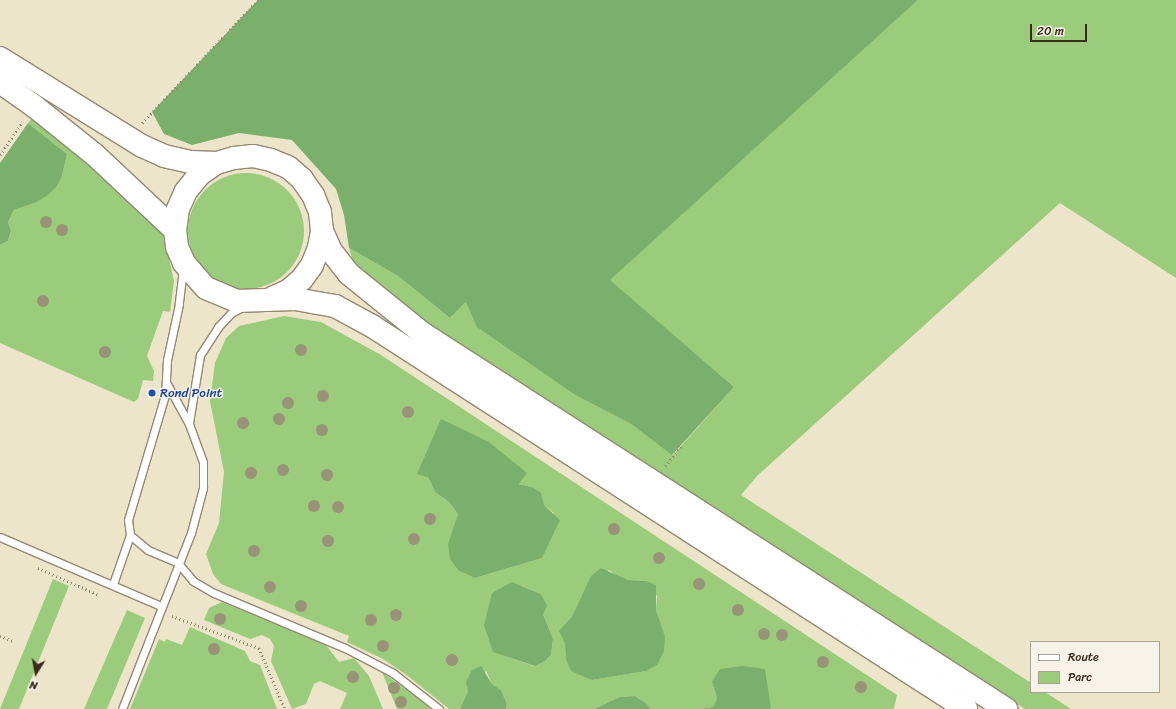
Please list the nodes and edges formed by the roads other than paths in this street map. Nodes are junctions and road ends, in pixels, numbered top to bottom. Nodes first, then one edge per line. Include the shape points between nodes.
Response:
1 (0, 58) edge
2 (0, 82) edge
3 (216, 163) junction
4 (175, 230) junction
5 (322, 231) junction
6 (184, 263) junction
7 (262, 300) junction
8 (166, 382) junction
9 (189, 424) junction
10 (130, 536) junction
11 (0, 537) edge
12 (178, 563) junction
13 (113, 584) junction
14 (161, 606) junction
15 (122, 709) edge
16 (439, 709) edge
17 (966, 709) edge
18 (1006, 709) edge

1 - 3 main road via 128,138 164,156 190,162
2 - 4 main road via 95,155
3 - 4 main road via 199,175 186,191 178,209
3 - 5 main road via 253,156 288,167 302,179 313,195 320,212
4 - 6 main road via 177,247
5 - 7 main road via 319,248 309,270 288,291
5 - 18 main road via 331,251 349,274 410,324
6 - 7 main road via 193,277 220,296 236,301
6 - 8 lane via 179,304 168,352
7 - 9 lane via 231,313 208,339 196,369
7 - 17 main road via 295,299 334,306 372,326
8 - 9 lane
8 - 10 lane via 160,417 128,520
9 - 12 lane via 203,462 203,488 191,533
10 - 12 lane via 148,550
10 - 13 lane
11 - 13 lane
12 - 14 lane
12 - 16 lane via 194,581 214,593 345,648 393,673
13 - 14 lane
14 - 15 lane

